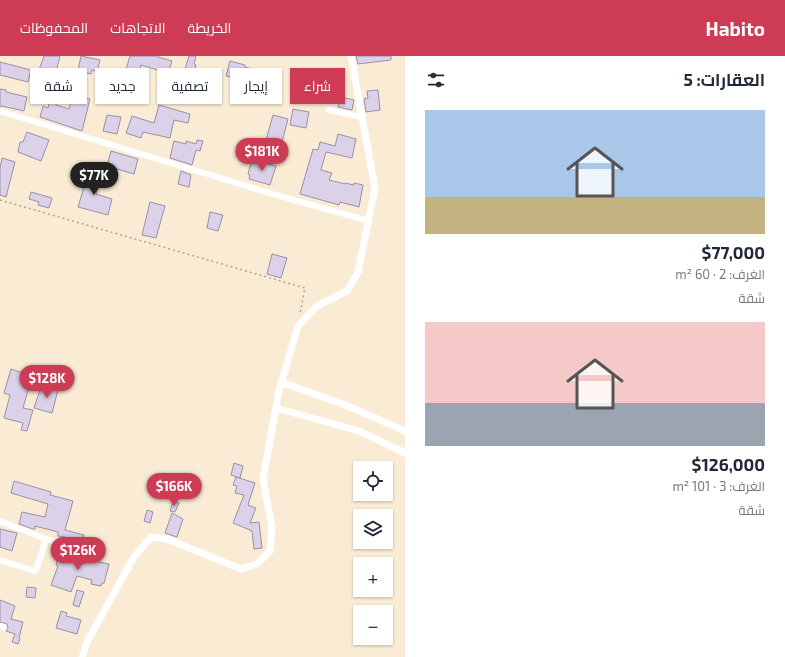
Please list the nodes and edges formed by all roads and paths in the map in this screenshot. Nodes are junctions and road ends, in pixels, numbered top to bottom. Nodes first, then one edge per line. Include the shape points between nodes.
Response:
1 (351, 56) edge
2 (329, 110) dead end
3 (0, 111) edge
4 (362, 117) junction
5 (0, 200) edge
6 (369, 221) junction
7 (298, 326) junction
8 (281, 382) junction
9 (276, 408) junction
10 (405, 431) edge
11 (405, 453) edge
12 (0, 521) edge
13 (46, 538) junction
14 (100, 552) dead end
15 (0, 560) edge
16 (82, 657) edge

1 - 4 street
2 - 4 street
3 - 6 street
4 - 6 street via 375,188
5 - 7 path via 305,288
6 - 7 street via 358,272 347,291 317,306
7 - 8 street
8 - 9 street
8 - 10 street via 348,406
9 - 11 street via 359,431
9 - 16 street via 263,479 272,527 270,551 257,564 241,569 168,538 151,536 134,557 88,640
12 - 13 street
13 - 14 street
13 - 15 street via 35,571

